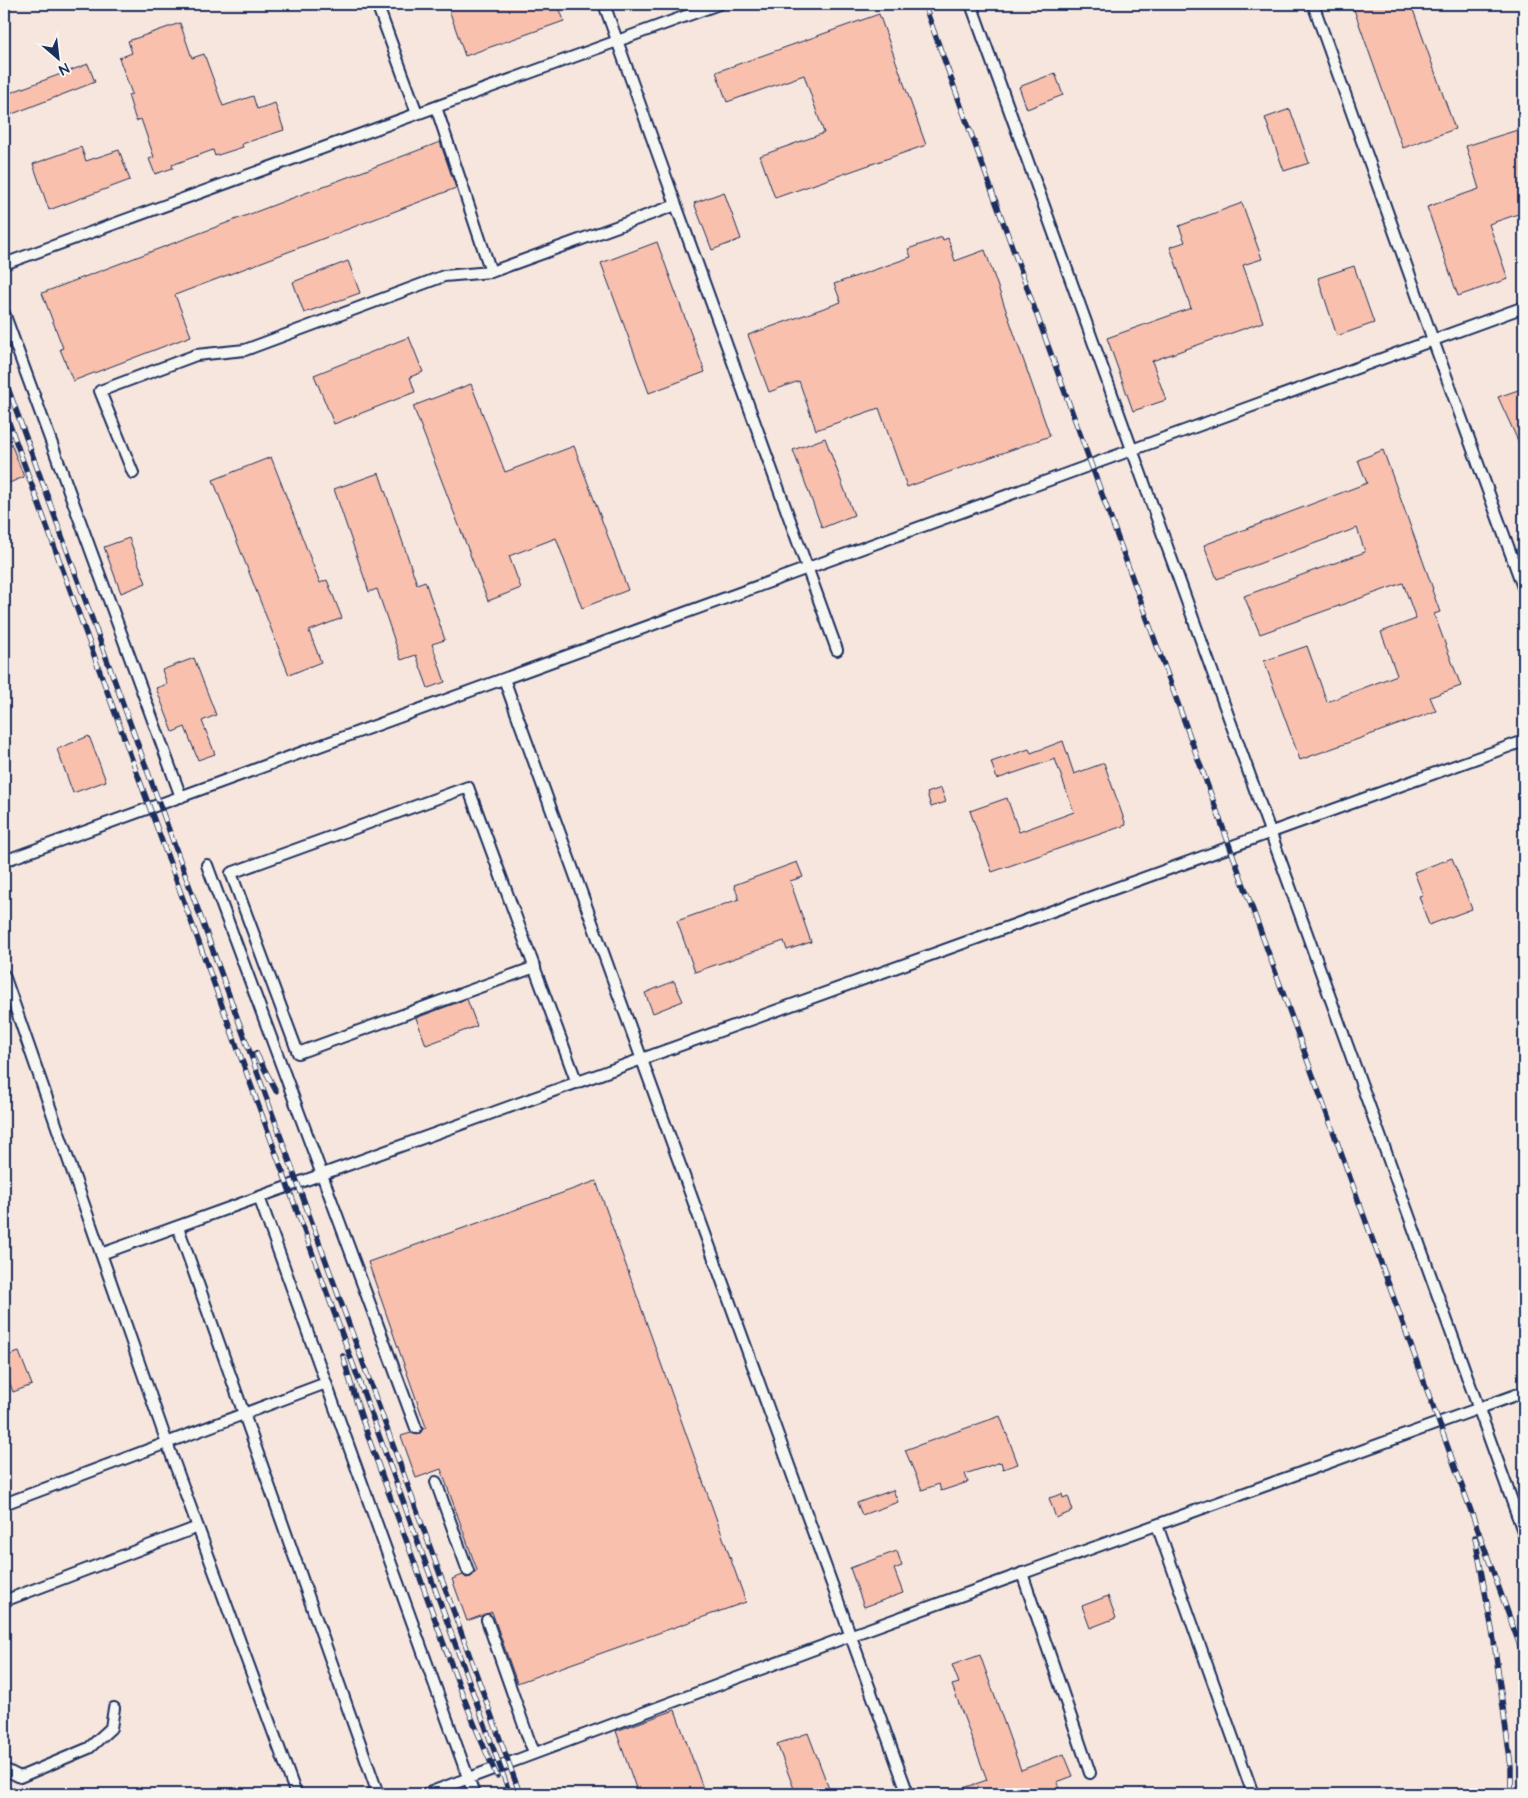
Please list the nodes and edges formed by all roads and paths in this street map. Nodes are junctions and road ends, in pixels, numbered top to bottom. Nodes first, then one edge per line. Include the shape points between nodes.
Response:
1 (377, 4) edge
2 (604, 4) edge
3 (719, 4) edge
4 (971, 4) edge
5 (1313, 4) edge
6 (618, 40) junction
7 (436, 107) junction
8 (417, 113) junction
9 (676, 205) junction
10 (4, 264) edge
11 (491, 272) junction
12 (1524, 307) edge
13 (4, 313) edge
14 (1433, 340) junction
15 (1132, 450) junction
16 (133, 473) dead end
17 (807, 569) junction
18 (1524, 590) edge
19 (837, 650) dead end
20 (504, 679) junction
21 (1524, 741) edge
22 (181, 797) junction
23 (1271, 833) junction
24 (4, 862) edge
25 (207, 865) dead end
26 (535, 967) junction
27 (4, 975) edge
28 (642, 1060) junction
29 (577, 1083) junction
30 (321, 1175) junction
31 (259, 1197) junction
32 (178, 1227) junction
33 (101, 1254) junction
34 (326, 1383) junction
35 (1524, 1392) edge
36 (1479, 1408) junction
37 (244, 1414) junction
38 (416, 1428) dead end
39 (167, 1443) junction
40 (436, 1482) dead end
41 (4, 1504) edge
42 (1157, 1525) junction
43 (198, 1527) junction
44 (1524, 1534) edge
45 (468, 1571) dead end
46 (1022, 1574) junction
47 (4, 1602) edge
48 (487, 1620) dead end
49 (852, 1635) junction
50 (114, 1708) dead end
51 (536, 1753) junction
52 (4, 1769) edge
53 (1090, 1774) dead end
54 (468, 1778) junction
55 (296, 1794) edge
56 (378, 1794) edge
57 (426, 1794) edge
58 (474, 1794) edge
59 (908, 1794) edge
60 (1253, 1794) edge

1 - 8 lane
2 - 6 lane
3 - 6 lane
4 - 15 lane
5 - 14 lane
6 - 7 lane
6 - 9 lane
7 - 8 lane
7 - 11 lane
8 - 10 lane
9 - 11 lane
9 - 17 lane
11 - 16 lane via 444,276 244,350 196,355 100,390
12 - 14 lane
13 - 22 lane
14 - 15 lane
14 - 18 lane
15 - 17 lane
15 - 23 lane
17 - 19 lane
17 - 20 lane
20 - 22 lane
20 - 28 lane
21 - 23 lane
22 - 24 lane
23 - 28 lane
23 - 36 lane
25 - 30 lane
26 - 26 lane via 468,787 231,873 298,1053
26 - 29 lane
27 - 33 lane
28 - 29 lane
28 - 49 lane
29 - 30 lane
30 - 31 lane
30 - 38 lane
31 - 32 lane
31 - 34 lane
32 - 33 lane
32 - 37 lane
33 - 39 lane
34 - 37 lane
34 - 54 lane
35 - 36 lane
36 - 42 lane
36 - 44 lane
37 - 39 lane
37 - 56 lane
39 - 41 lane
39 - 43 lane
40 - 45 lane
42 - 46 lane
42 - 60 lane
43 - 47 lane
43 - 55 lane
46 - 49 lane
46 - 53 lane
48 - 51 lane
49 - 51 lane
49 - 59 lane
50 - 52 lane via 111,1728 89,1748 20,1777
51 - 54 lane
54 - 57 lane
54 - 58 lane

